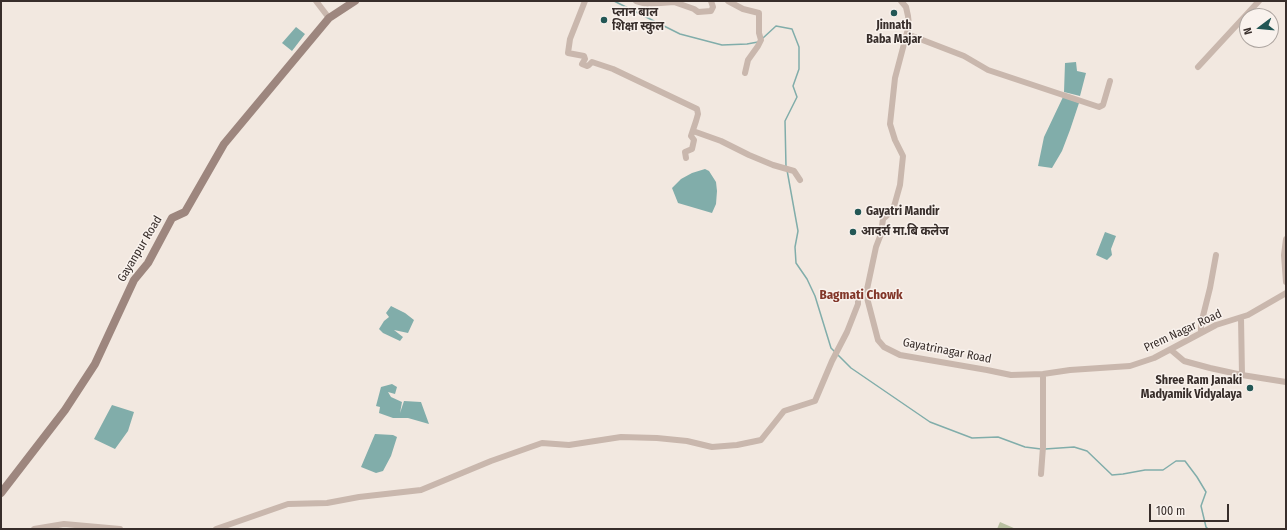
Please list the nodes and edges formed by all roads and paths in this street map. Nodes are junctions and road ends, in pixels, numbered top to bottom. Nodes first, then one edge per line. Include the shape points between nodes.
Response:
1 (316, 1) edge
2 (355, 1) edge
3 (585, 1) edge
4 (636, 1) edge
5 (711, 1) edge
6 (728, 1) edge
7 (901, 1) edge
8 (1259, 1) edge
9 (329, 18) junction
10 (907, 34) junction
11 (1198, 67) dead end
12 (745, 73) dead end
13 (1110, 81) dead end
14 (693, 131) junction
15 (686, 158) dead end
16 (800, 180) dead end
17 (1286, 240) edge
18 (1216, 255) dead end
19 (1286, 282) edge
20 (1286, 293) edge
21 (866, 294) junction
22 (1241, 318) junction
23 (1201, 333) junction
24 (1171, 350) junction
25 (1043, 374) junction
26 (1011, 375) joint
27 (1242, 375) junction
28 (1286, 382) edge
29 (1041, 474) dead end
30 (1, 493) edge
31 (34, 529) edge
32 (120, 529) edge
33 (216, 529) edge

1 - 9 street
2 - 9 street, Gayanpur Road
3 - 14 street via 570,39 568,53 584,56 582,64 586,66 594,62 697,109
4 - 5 street via 647,4 674,2 698,12 711,11
6 - 12 street via 742,9 759,13 761,40 748,60
7 - 10 street, Gayatrinagar Road via 908,16
8 - 11 street
9 - 30 street, Gayanpur Road via 224,144 185,212 172,218 148,263 134,280 95,364 65,410
10 - 13 street via 964,56 988,70 1099,107 1103,105
10 - 21 street, Gayatrinagar Road via 895,78 890,124 903,156 900,185 893,210 883,219
14 - 15 street via 692,149 685,152
14 - 16 street via 794,171
17 - 19 street
18 - 23 street
20 - 22 street, Prem Nagar Road via 1257,312
21 - 26 street, Gayatrinagar Road via 878,340 884,347 900,354
21 - 33 street via 858,295 858,304 848,332 815,401 784,411 761,440 712,447 657,438 621,438 569,445 542,443 421,490 359,497 327,504 288,504
22 - 23 street, Prem Nagar Road via 1216,325
22 - 27 street
23 - 24 street, Prem Nagar Road
24 - 25 street, Prem Nagar Road via 1130,366
24 - 27 street via 1184,361
25 - 26 street, Prem Nagar Road
25 - 29 street
27 - 28 street
31 - 32 street via 64,524

